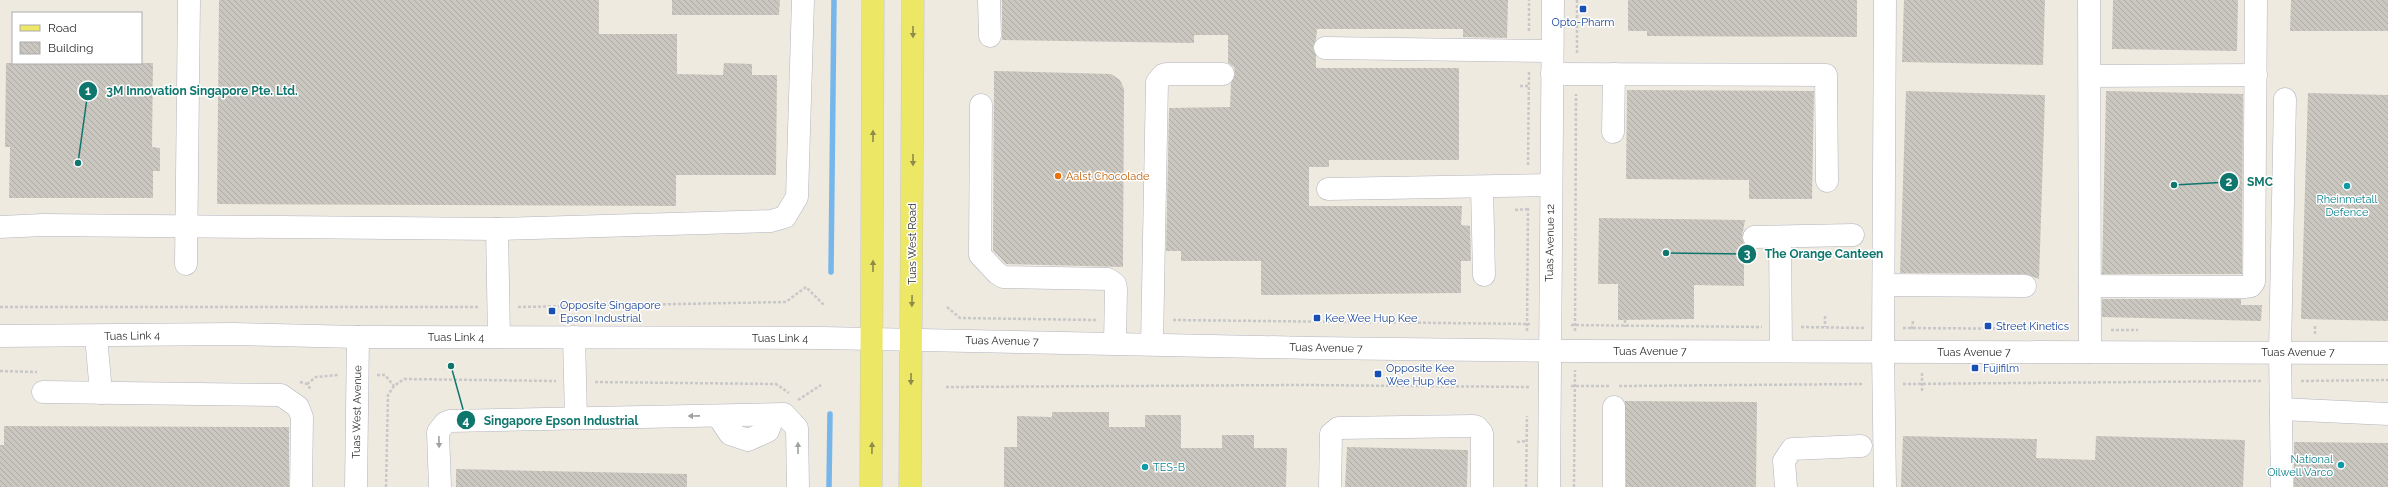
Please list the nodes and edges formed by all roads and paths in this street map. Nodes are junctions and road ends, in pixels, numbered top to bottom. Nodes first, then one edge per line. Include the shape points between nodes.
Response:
1 (189, 0) edge
2 (803, 0) edge
3 (873, 0) edge
4 (913, 0) edge
5 (989, 0) edge
6 (1529, 0) edge
7 (1553, 0) edge
8 (1577, 0) edge
9 (1885, 0) edge
10 (2089, 0) edge
11 (2256, 0) edge
12 (990, 36) dead end
13 (1325, 48) dead end
14 (1529, 51) junction
15 (1552, 51) junction
16 (1223, 74) dead end
17 (1552, 74) junction
18 (1577, 74) junction
19 (1614, 74) junction
20 (2256, 75) junction
21 (2090, 76) junction
22 (2285, 100) dead end
23 (981, 105) dead end
24 (1613, 132) dead end
25 (1827, 181) dead end
26 (1551, 185) junction
27 (1528, 186) junction
28 (1482, 187) junction
29 (1328, 189) dead end
30 (0, 227) edge
31 (186, 227) junction
32 (496, 229) junction
33 (1853, 235) dead end
34 (1754, 237) dead end
35 (1780, 237) junction
36 (186, 264) dead end
37 (1484, 275) dead end
38 (1884, 285) junction
39 (2026, 286) dead end
40 (2090, 286) junction
41 (824, 305) dead end
42 (947, 306) dead end
43 (0, 307) edge
44 (498, 307) junction
45 (1153, 320) junction
46 (1116, 321) junction
47 (1527, 324) junction
48 (1550, 325) junction
49 (1575, 325) junction
50 (1781, 327) junction
51 (1883, 328) junction
52 (2090, 329) junction
53 (2142, 330) dead end
54 (2280, 331) junction
55 (2322, 331) dead end
56 (0, 336) edge
57 (96, 336) junction
58 (358, 337) junction
59 (499, 337) junction
60 (574, 337) junction
61 (872, 339) junction
62 (912, 340) junction
63 (1115, 343) junction
64 (1152, 344) junction
65 (1527, 350) junction
66 (1549, 351) junction
67 (1575, 351) junction
68 (1781, 351) junction
69 (1883, 352) junction
70 (2090, 352) junction
71 (2280, 352) junction
72 (2388, 353) edge
73 (2388, 380) edge
74 (2280, 381) junction
75 (1883, 384) junction
76 (1549, 386) junction
77 (1575, 386) junction
78 (946, 387) dead end
79 (1528, 387) junction
80 (43, 392) dead end
81 (101, 393) junction
82 (1528, 394) dead end
83 (1614, 407) dead end
84 (2281, 409) junction
85 (1527, 410) dead end
86 (2388, 414) edge
87 (576, 418) junction
88 (1861, 446) dead end
89 (301, 487) edge
90 (356, 487) edge
91 (440, 487) edge
92 (798, 487) edge
93 (871, 487) edge
94 (910, 487) edge
95 (1330, 487) edge
96 (1482, 487) edge
97 (1526, 487) edge
98 (1549, 487) edge
99 (1574, 487) edge
100 (1614, 487) edge
101 (1786, 487) edge
102 (1885, 487) edge
103 (2282, 487) edge

1 - 31 street
2 - 32 street via 797,197 785,217 771,221
61 -> 3 main road
4 -> 62 main road, Tuas West Road
5 - 12 street
6 - 14 path
7 - 15 street, Tuas Avenue 12
8 - 18 path
9 - 38 street
10 - 21 street
11 - 20 street
13 - 14 street
14 - 15 street
14 - 27 path
15 - 17 street, Tuas Avenue 12
16 - 45 street via 1167,74 1157,82
17 - 18 street
17 - 26 street, Tuas Avenue 12
18 - 19 street
18 - 49 path
19 - 24 street
19 - 25 street via 1826,75
20 - 21 street
20 - 40 street via 2254,282 2251,286
21 - 40 street
22 - 54 street
23 - 46 street via 980,255 1003,277 1108,280 1115,284 1116,289
26 - 27 street
26 - 48 street, Tuas Avenue 12
27 - 28 street
27 - 47 path
28 - 29 street
28 - 37 street
30 - 31 street
31 - 32 street
31 - 36 street
32 - 44 street
33 - 35 street
34 - 35 street
35 - 50 street
38 - 39 street
38 - 51 street
40 - 52 street
41 - 44 path via 806,287 786,302
42 - 46 path via 960,318
43 - 44 path
44 - 59 street
45 - 47 path
45 - 64 street
46 - 63 street
47 - 48 path
47 - 65 path
48 - 49 path
48 - 66 street, Tuas Avenue 12
49 - 50 path
49 - 67 path
50 - 51 path
50 - 68 street
51 - 52 path
51 - 69 street
52 - 53 path
52 - 70 street
54 - 55 path
54 - 71 street
56 - 57 street, Tuas Link 4
57 - 58 street, Tuas Link 4 via 234,334
57 - 81 street
58 - 59 street, Tuas Link 4
58 - 90 street, Tuas West Avenue
59 - 60 street, Tuas Link 4
60 - 61 street, Tuas Link 4
60 - 87 street
61 - 62 street, Tuas Link 4
93 -> 61 main road
62 - 63 street, Tuas Avenue 7
62 -> 94 main road, Tuas West Road
63 - 64 street, Tuas Avenue 7
64 - 65 street, Tuas Avenue 7
65 - 66 street, Tuas Avenue 7
65 - 79 path
66 - 67 street, Tuas Avenue 7
66 - 76 street, Tuas Avenue 12
67 - 68 street, Tuas Avenue 7
67 - 77 path
68 - 69 street, Tuas Avenue 7
69 - 70 street, Tuas Avenue 7
69 - 75 street
70 - 71 street, Tuas Avenue 7
71 - 72 street, Tuas Avenue 7
71 - 74 street
73 - 74 path
74 - 75 path
74 - 84 street
75 - 77 path
75 - 102 street
76 - 77 path
76 - 79 path
76 - 98 street, Tuas Avenue 12
77 - 99 path
78 - 79 path
79 - 82 path
80 - 81 street
81 - 89 street via 281,395 298,407 302,417
83 - 100 street
84 - 86 street
84 - 103 street
85 - 97 path
87 -> 91 street via 445,423 438,432
92 -> 87 street via 798,428 784,414
88 - 101 street via 1792,449 1784,461
95 - 96 street via 1331,434 1338,428 1472,426 1477,427 1482,433

